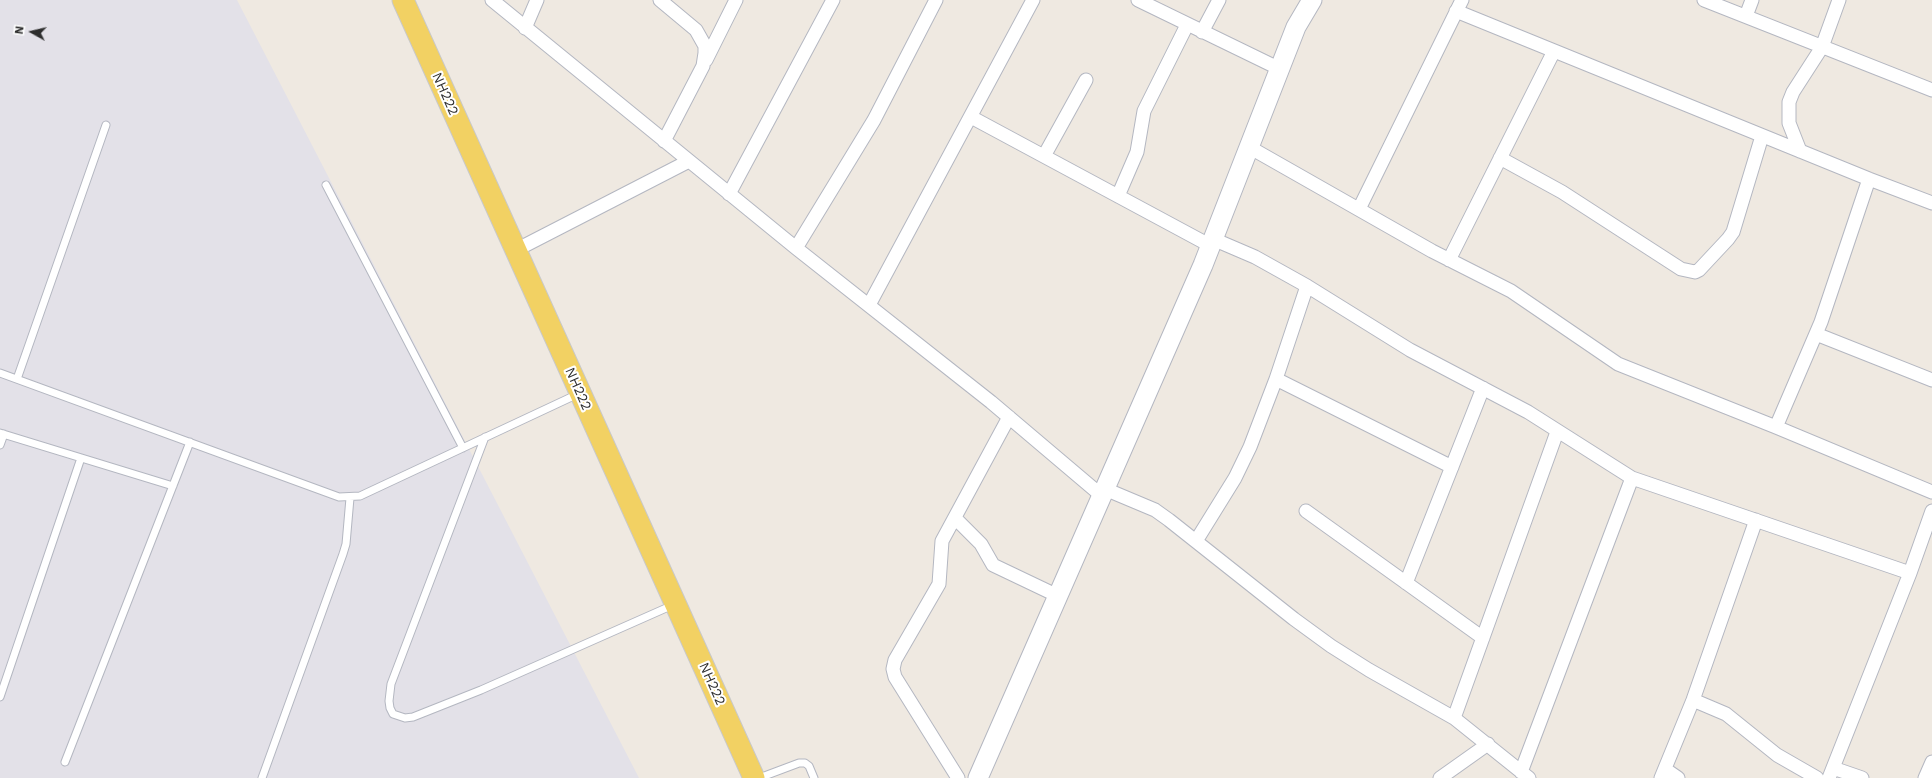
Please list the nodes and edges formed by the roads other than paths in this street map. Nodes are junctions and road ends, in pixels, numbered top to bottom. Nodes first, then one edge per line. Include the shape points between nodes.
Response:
1 (403, 0) edge
2 (492, 0) edge
3 (537, 0) edge
4 (660, 0) edge
5 (736, 0) edge
6 (833, 0) edge
7 (936, 0) edge
8 (1033, 0) edge
9 (1138, 0) edge
10 (1219, 0) edge
11 (1312, 0) edge
12 (1704, 0) edge
13 (1752, 0) edge
14 (1840, 0) edge
15 (1459, 5) edge
16 (1746, 16) junction
17 (1187, 25) junction
18 (525, 28) junction
19 (1202, 32) junction
20 (1822, 47) junction
21 (1554, 51) junction
22 (706, 60) junction
23 (1280, 69) junction
24 (1086, 80) dead end
25 (1932, 90) edge
26 (971, 117) junction
27 (106, 125) dead end
28 (1762, 136) junction
29 (664, 141) junction
30 (1249, 147) junction
31 (1800, 151) junction
32 (1044, 156) junction
33 (1500, 158) junction
34 (690, 161) junction
35 (1869, 179) junction
36 (326, 185) dead end
37 (730, 194) junction
38 (1118, 196) junction
39 (1932, 203) edge
40 (1359, 210) junction
41 (1212, 243) junction
42 (796, 248) junction
43 (516, 250) junction
44 (1449, 260) junction
45 (1307, 286) junction
46 (869, 305) junction
47 (1816, 334) junction
48 (0, 373) edge
49 (17, 379) junction
50 (1276, 379) junction
51 (1932, 380) edge
52 (1483, 388) junction
53 (580, 393) junction
54 (1009, 417) junction
55 (1776, 427) junction
56 (1557, 432) junction
57 (2, 434) edge
58 (485, 438) junction
59 (190, 442) junction
60 (0, 445) edge
61 (463, 448) junction
62 (81, 458) junction
63 (1452, 467) junction
64 (1632, 478) junction
65 (173, 486) junction
66 (1932, 492) edge
67 (1103, 493) junction
68 (350, 498) junction
69 (1306, 511) dead end
70 (1932, 511) edge
71 (955, 518) junction
72 (1756, 520) junction
73 (1196, 541) junction
74 (1910, 573) junction
75 (1406, 583) junction
76 (1058, 596) junction
77 (675, 604) junction
78 (1483, 638) junction
79 (0, 697) edge
80 (1693, 700) junction
81 (1454, 718) junction
82 (1488, 744) junction
83 (65, 762) dead end
84 (1932, 762) edge
85 (1831, 773) edge
86 (1663, 774) edge
87 (1525, 775) edge
88 (262, 778) edge
89 (754, 778) edge
90 (760, 778) edge
91 (814, 778) edge
92 (958, 778) edge
93 (978, 778) edge
94 (1440, 778) edge
95 (1678, 778) edge
96 (1817, 778) edge
97 (1862, 778) edge
98 (1925, 778) edge

1 - 43 main road, NH222
2 - 18 street
3 - 18 street
4 - 22 street via 696,30 704,46
5 - 22 street
6 - 37 street
7 - 42 street via 874,120
8 - 26 street
9 - 17 street
10 - 19 street
11 - 23 street via 1296,27
12 - 16 street
13 - 16 street
14 - 20 street
15 - 21 street
15 - 40 street
16 - 20 street
17 - 19 street
17 - 38 street via 1144,111 1137,152
18 - 29 street
19 - 23 street
20 - 25 street
20 - 31 street via 1789,102 1789,123
21 - 28 street
21 - 33 street
22 - 29 street
23 - 30 street
24 - 32 street
26 - 32 street
26 - 46 street
27 - 49 lane
28 - 31 street
28 - 33 street via 1733,232 1695,272 1681,269 1562,192
29 - 34 street
30 - 40 street
30 - 41 street
31 - 35 street
32 - 38 street
33 - 44 street
34 - 37 street
34 - 43 street
35 - 39 street
35 - 47 street
36 - 61 lane
37 - 42 street
38 - 41 street
40 - 44 street
41 - 45 street via 1255,257
41 - 67 street
42 - 46 street
43 - 53 main road, NH222
44 - 55 street via 1511,291 1618,364
45 - 50 street
45 - 52 street via 1410,350
46 - 54 street
47 - 51 street
47 - 55 street
48 - 49 lane
49 - 59 lane
50 - 63 street
50 - 73 street via 1235,478
52 - 56 street via 1528,412
52 - 63 street
53 - 58 lane
53 - 77 main road, NH222
54 - 67 street
54 - 71 street
55 - 66 street
56 - 64 street
56 - 78 street
57 - 60 lane
57 - 62 lane
58 - 61 lane
58 - 77 lane via 391,684 389,701 393,714 405,718 413,717 481,690
59 - 65 lane
59 - 68 lane via 329,495
61 - 68 lane via 360,496
62 - 65 lane
62 - 79 lane
63 - 75 street
64 - 72 street
64 - 87 street
65 - 83 lane
67 - 73 street via 1155,510
67 - 76 street
68 - 88 lane via 343,554
69 - 75 street
70 - 74 street
71 - 76 street via 981,544 993,565
71 - 92 street via 942,541 939,584 895,660 893,669 895,677
72 - 74 street
72 - 80 street
73 - 81 street via 1331,646
74 - 85 street
75 - 78 street
76 - 93 street
77 - 89 main road, NH222
78 - 81 street
80 - 86 street
80 - 96 street via 1726,714 1777,755
81 - 82 street
82 - 87 street
82 - 94 street
84 - 98 street
85 - 97 street
86 - 95 street
90 - 91 lane via 805,763

